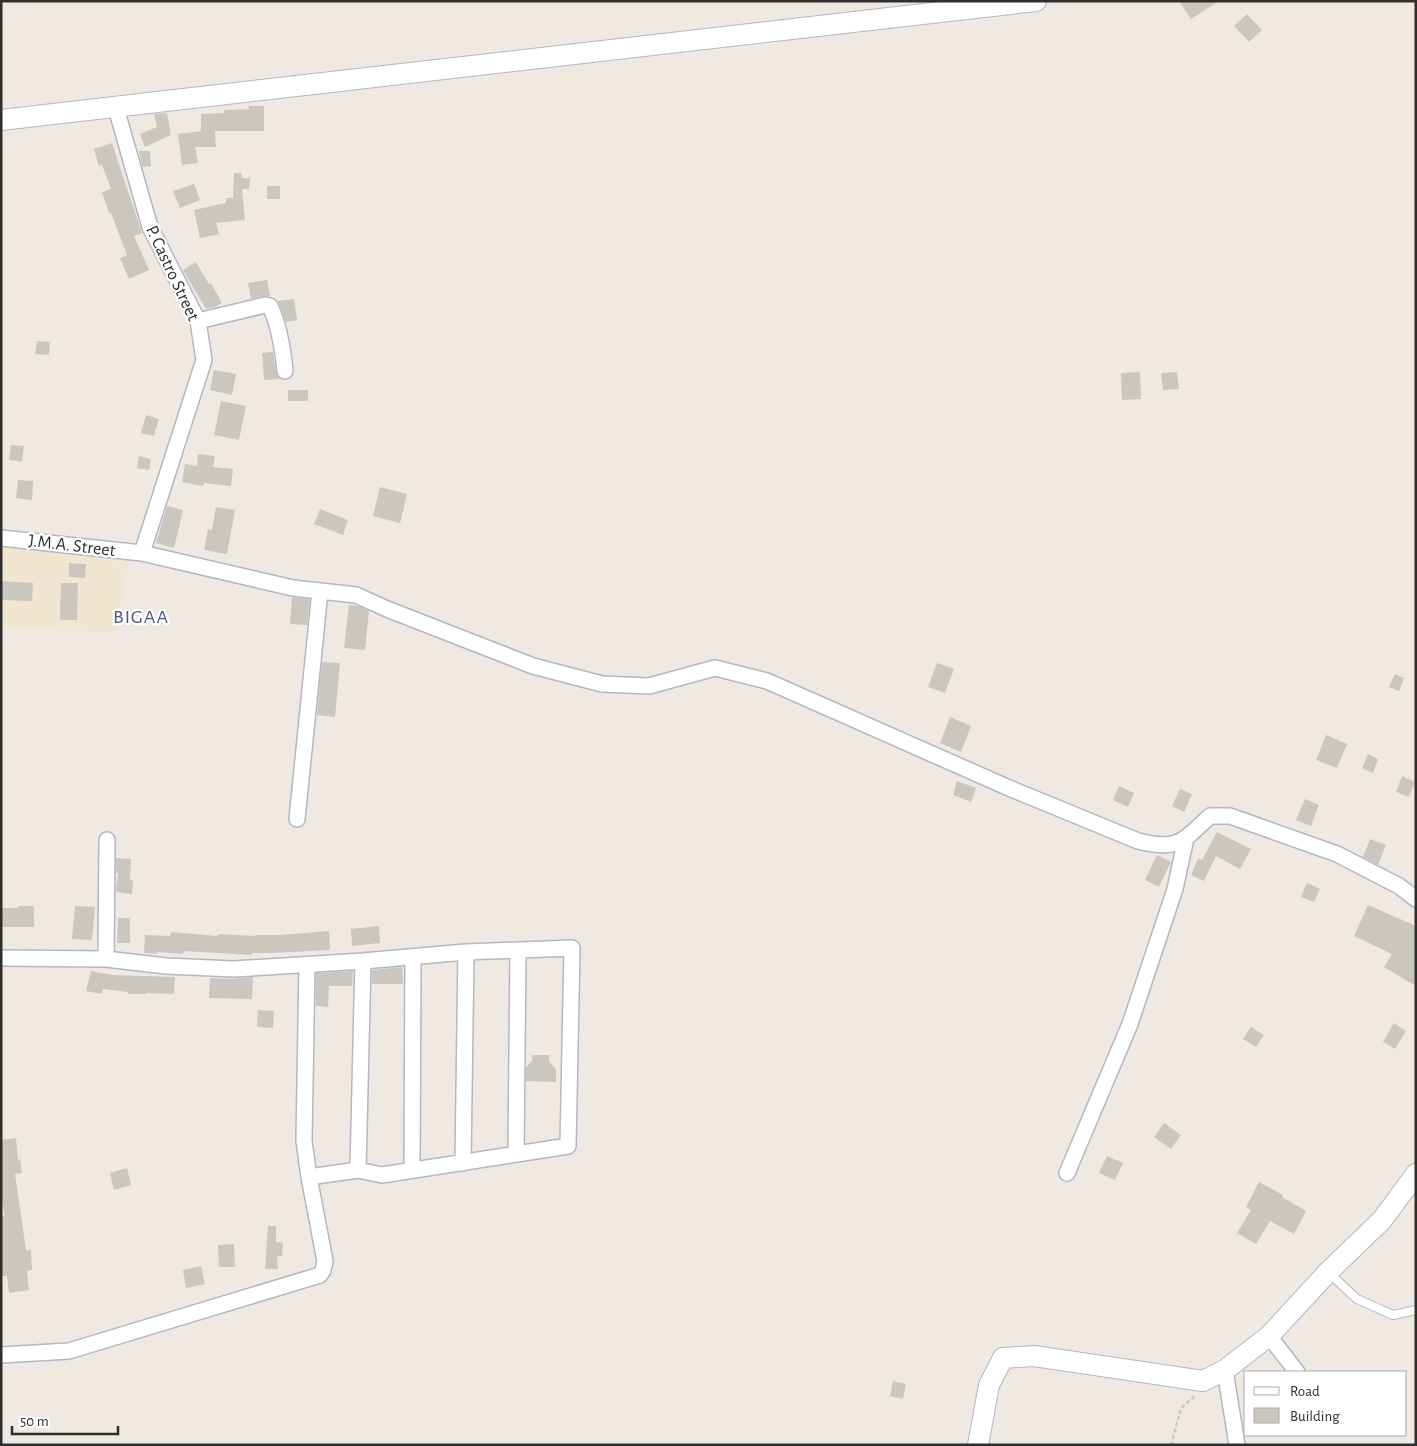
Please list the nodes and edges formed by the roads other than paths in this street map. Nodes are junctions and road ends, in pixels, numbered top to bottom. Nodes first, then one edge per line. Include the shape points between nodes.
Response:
1 (1036, 1) edge
2 (116, 108) junction
3 (1, 120) edge
4 (198, 321) junction
5 (285, 372) dead end
6 (1, 538) edge
7 (142, 553) junction
8 (320, 591) junction
9 (297, 819) dead end
10 (1186, 838) junction
11 (107, 840) dead end
12 (1416, 899) edge
13 (518, 950) junction
14 (466, 952) junction
15 (413, 957) junction
16 (1, 958) edge
17 (106, 959) junction
18 (364, 961) junction
19 (307, 965) junction
20 (516, 1154) junction
21 (463, 1162) junction
22 (358, 1170) junction
23 (412, 1170) junction
24 (1068, 1173) dead end
25 (1416, 1174) edge
26 (309, 1177) junction
27 (1328, 1272) junction
28 (1416, 1310) edge
29 (1269, 1336) junction
30 (1, 1355) edge
31 (1225, 1370) junction
32 (1296, 1371) edge
33 (978, 1445) edge
34 (1237, 1445) edge

1 - 2 street
2 - 3 street
2 - 4 street, P. Castro Street via 150,227
4 - 5 street via 270,306
4 - 7 street, P. Castro Street via 204,360
6 - 7 street, J.M.A. Street
7 - 8 street, J.M.A. Street via 293,588
8 - 9 street
8 - 10 street, J.M.A. Street via 356,595 532,666 602,684 649,686 715,668 766,680 1009,788 1138,841 1158,846
10 - 12 street via 1210,816 1230,816 1337,854 1399,886
10 - 24 street via 1176,888 1130,1024
11 - 17 street
13 - 14 street
13 - 20 street
13 - 20 street via 572,948 568,1146
14 - 15 street
14 - 21 street
15 - 18 street
15 - 23 street
16 - 17 street
17 - 19 street via 234,970
18 - 19 street
18 - 22 street
19 - 26 street via 304,1141
20 - 21 street
21 - 23 street
22 - 23 street via 382,1175
22 - 26 street
25 - 27 street via 1382,1220
26 - 30 street via 324,1261 320,1275 69,1351
27 - 28 lane via 1356,1299 1393,1315
27 - 29 street
29 - 31 street
29 - 32 street
31 - 33 street via 1203,1381 1034,1356 1003,1358 989,1385
31 - 34 street

